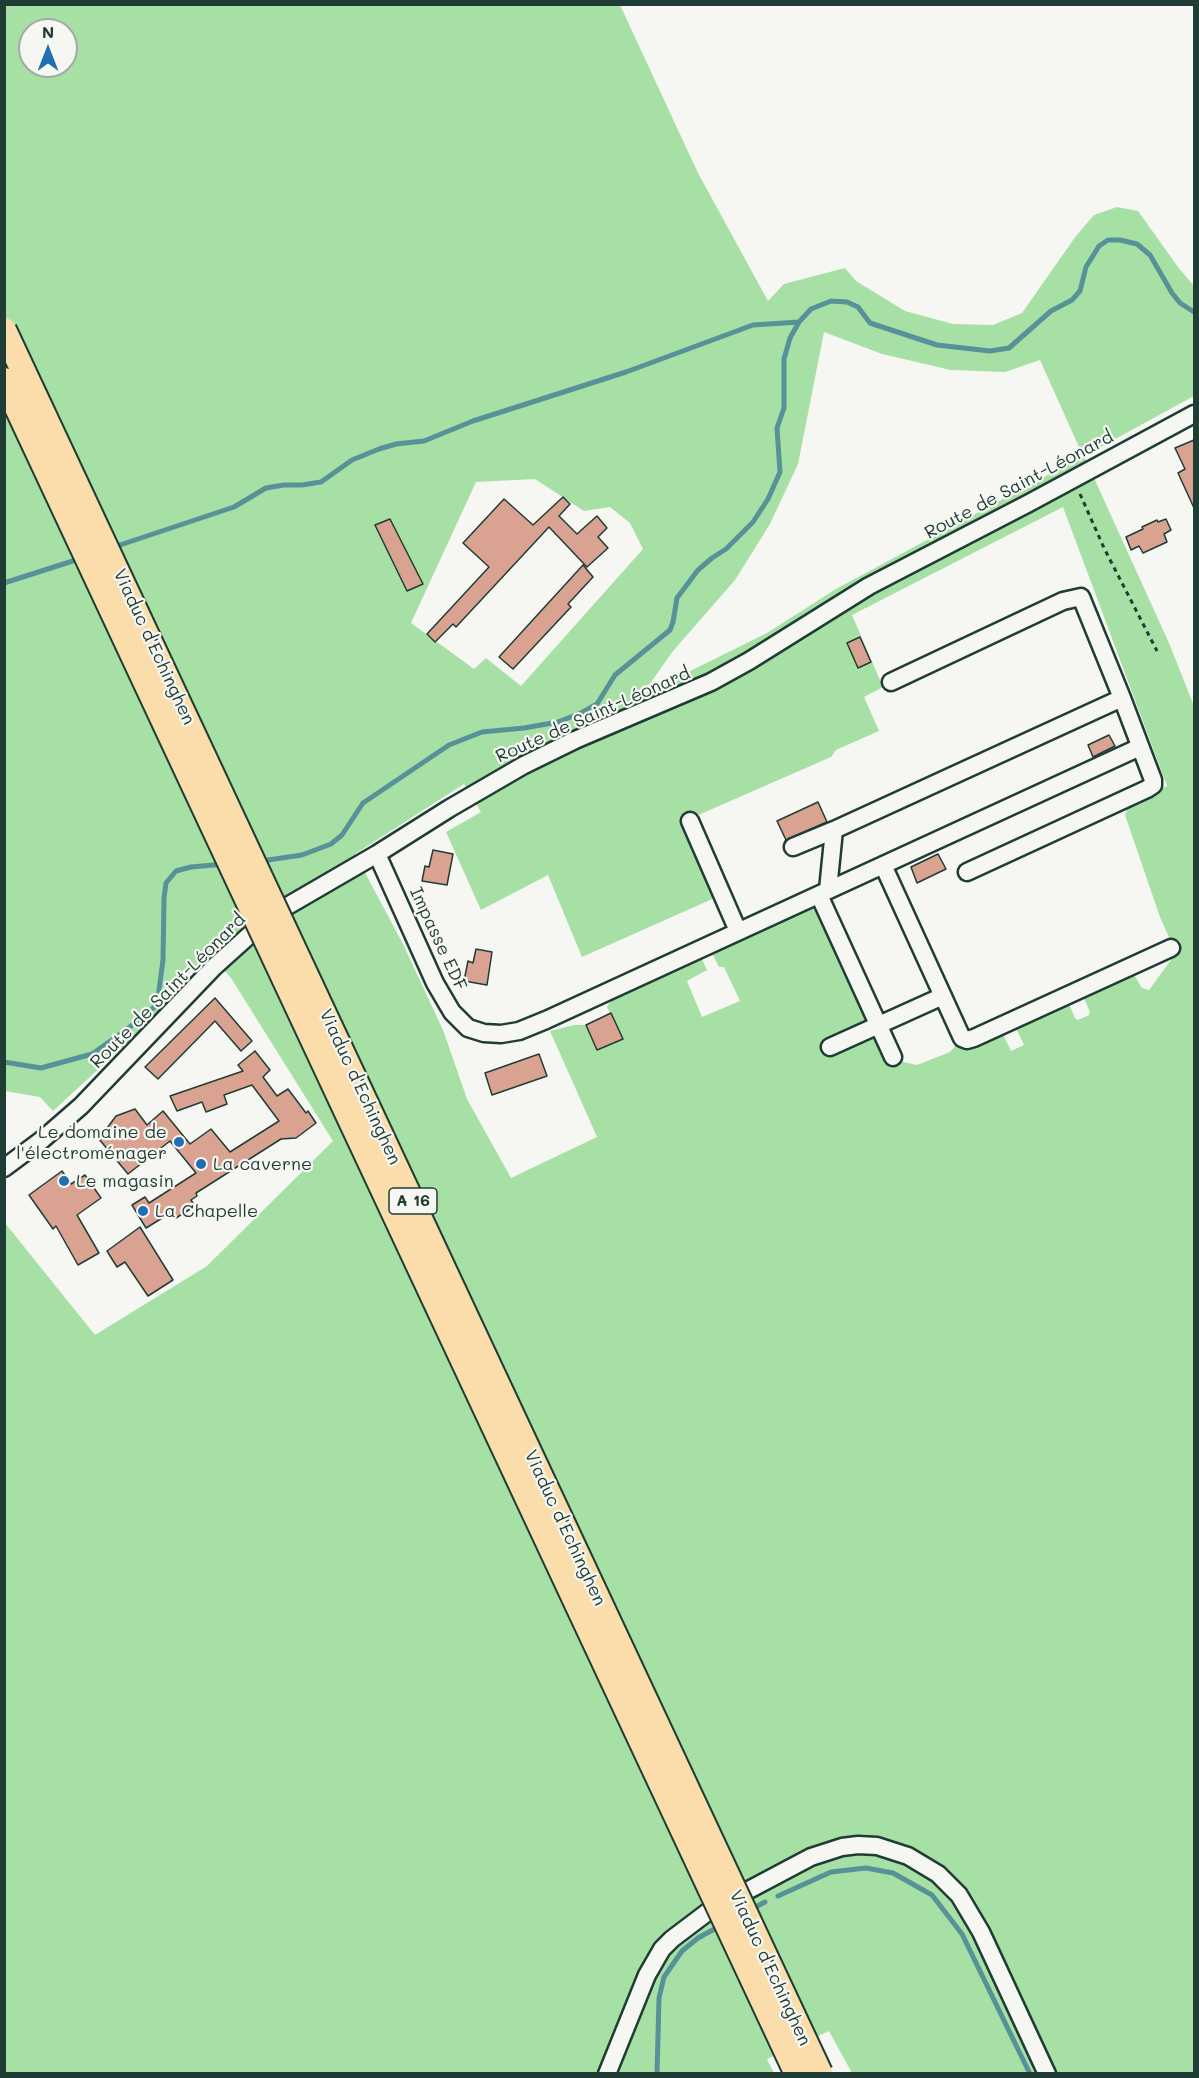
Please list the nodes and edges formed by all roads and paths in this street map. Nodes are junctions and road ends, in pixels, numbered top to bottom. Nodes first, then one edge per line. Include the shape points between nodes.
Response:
1 (4, 330) edge
2 (4, 380) edge
3 (1194, 414) edge
4 (1073, 479) junction
5 (1157, 651) dead end
6 (891, 682) dead end
7 (1122, 698) junction
8 (1140, 747) junction
9 (690, 821) dead end
10 (834, 830) junction
11 (793, 846) dead end
12 (377, 854) junction
13 (883, 865) junction
14 (967, 872) dead end
15 (823, 892) junction
16 (738, 932) junction
17 (1171, 948) dead end
18 (943, 996) junction
19 (878, 1025) junction
20 (830, 1047) dead end
21 (893, 1057) dead end
22 (4, 1168) edge
23 (607, 2073) edge
24 (797, 2073) edge
25 (820, 2073) edge
26 (1047, 2073) edge

1 - 25 highway, Viaduc d'Echinghen / A 16, bridge
2 - 24 highway, Viaduc d'Echinghen / A 16, bridge
3 - 4 street, Route de Saint-Léonard
4 - 5 path
4 - 12 street, Route de Saint-Léonard via 869,586 711,682 515,770
6 - 7 street via 1063,601 1081,597
7 - 8 street
7 - 10 street
8 - 13 street, Impasse EDF
8 - 14 street via 1152,780 1147,789
9 - 16 street
10 - 11 street
10 - 15 street
12 - 16 street, Impasse EDF via 435,984 452,1012 468,1028 484,1033 519,1031
12 - 22 street, Route de Saint-Léonard via 264,922 214,967 81,1106
13 - 15 street, Impasse EDF
13 - 18 street
15 - 16 street, Impasse EDF
15 - 19 street
17 - 18 street via 974,1038 962,1038
18 - 19 street
19 - 20 street
19 - 21 street
23 - 26 street via 647,1975 672,1939 709,1911 811,1857 858,1845 877,1846 908,1856 938,1874 959,1895 981,1932

